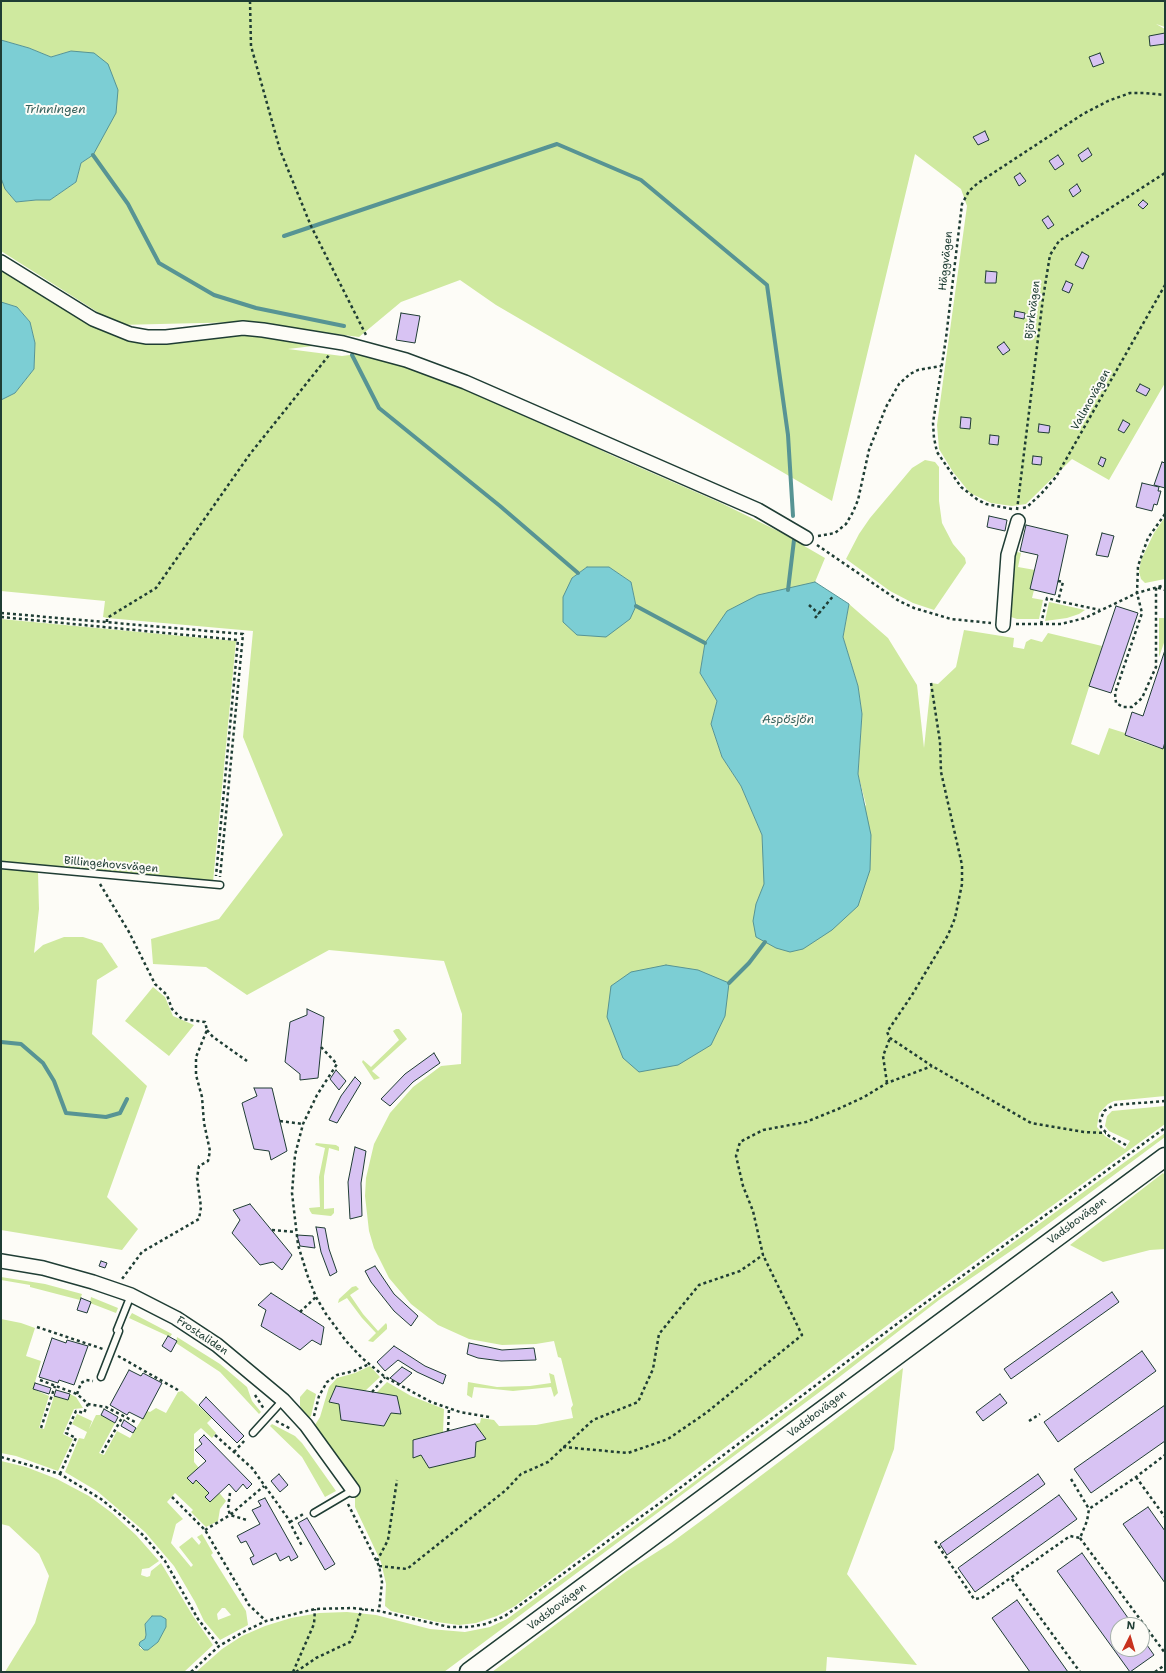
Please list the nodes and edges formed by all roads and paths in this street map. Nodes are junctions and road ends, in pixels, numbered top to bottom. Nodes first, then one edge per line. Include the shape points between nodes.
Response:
1 (250, 1) edge
2 (1165, 95) edge
3 (1165, 173) edge
4 (1, 262) edge
5 (1165, 285) edge
6 (374, 351) junction
7 (330, 354) dead end
8 (941, 366) junction
9 (1165, 514) edge
10 (1018, 516) junction
11 (806, 538) junction
12 (1058, 580) dead end
13 (1165, 585) edge
14 (1156, 588) junction
15 (1165, 590) edge
16 (1137, 593) junction
17 (834, 595) dead end
18 (1058, 601) junction
19 (809, 606) dead end
20 (1101, 610) junction
21 (1, 613) edge
22 (819, 614) junction
23 (1, 617) edge
24 (815, 618) dead end
25 (107, 622) junction
26 (1041, 624) junction
27 (1003, 625) junction
28 (931, 683) dead end
29 (1, 865) edge
30 (94, 874) junction
31 (217, 885) junction
32 (207, 1030) junction
33 (890, 1038) junction
34 (321, 1047) dead end
35 (247, 1061) dead end
36 (932, 1066) junction
37 (887, 1082) junction
38 (1165, 1101) edge
39 (280, 1121) dead end
40 (303, 1124) junction
41 (1165, 1128) edge
42 (1106, 1133) junction
43 (1126, 1145) dead end
44 (1165, 1156) edge
45 (272, 1230) dead end
46 (295, 1232) junction
47 (763, 1255) junction
48 (1, 1261) edge
49 (116, 1290) junction
50 (131, 1295) junction
51 (316, 1297) junction
52 (300, 1312) dead end
53 (369, 1364) junction
54 (101, 1377) dead end
55 (385, 1377) junction
56 (40, 1380) dead end
57 (95, 1382) dead end
58 (55, 1386) junction
59 (254, 1390) dead end
60 (372, 1392) dead end
61 (77, 1394) junction
62 (283, 1400) junction
63 (88, 1404) junction
64 (449, 1409) junction
65 (1040, 1414) dead end
66 (269, 1415) junction
67 (123, 1416) junction
68 (489, 1416) dead end
69 (1029, 1421) dead end
70 (137, 1423) dead end
71 (42, 1428) dead end
72 (301, 1428) junction
73 (448, 1431) dead end
74 (253, 1433) joint
75 (216, 1435) dead end
76 (563, 1447) junction
77 (234, 1452) junction
78 (102, 1453) dead end
79 (1165, 1455) edge
80 (1, 1457) edge
81 (60, 1474) junction
82 (1136, 1478) junction
83 (1071, 1479) dead end
84 (397, 1480) dead end
85 (264, 1486) junction
86 (230, 1493) dead end
87 (348, 1493) junction
88 (172, 1497) dead end
89 (1089, 1509) junction
90 (312, 1511) joint
91 (230, 1515) junction
92 (1165, 1517) edge
93 (247, 1520) dead end
94 (290, 1522) junction
95 (205, 1530) junction
96 (1080, 1538) junction
97 (935, 1541) dead end
98 (302, 1546) dead end
99 (377, 1561) junction
100 (379, 1566) junction
101 (1012, 1578) junction
102 (315, 1609) junction
103 (363, 1609) junction
104 (379, 1611) junction
105 (266, 1620) junction
106 (219, 1646) junction
107 (1165, 1653) edge
108 (1165, 1665) edge
109 (192, 1672) edge
110 (293, 1672) edge
111 (296, 1672) edge
112 (469, 1672) edge
113 (1080, 1672) edge
114 (1155, 1672) edge

1 - 6 path via 251,46 280,150 311,226
2 - 8 path, Häggvägen via 1130,93 1108,100 969,191 962,204 959,218
3 - 10 path, Björkvägen via 1059,241 1050,255
4 - 6 street via 93,319 130,334 166,337 243,328 284,332
5 - 10 path, Vallmovägen via 1056,477
6 - 11 street via 436,370 494,394 758,510
7 - 25 path via 250,454 156,588 108,618
8 - 10 path, Häggvägen via 933,423 937,452 961,487 969,494
8 - 11 path via 910,374 892,395 869,450 858,500 846,524 835,533
9 - 16 path via 1148,538 1140,556
10 - 27 street via 1008,555
11 - 27 path via 899,601 914,608 951,619
12 - 18 path via 1063,582
13 - 14 path
14 - 15 path
14 - 16 path
14 - 16 path via 1156,667 1142,698 1132,707 1123,707 1116,703 1115,693 1142,613
16 - 20 path
17 - 22 path
18 - 20 path
18 - 26 path via 1047,598
19 - 22 path
20 - 26 path via 1085,618 1061,624
21 - 25 path
22 - 24 path
23 - 31 path via 238,640
25 - 31 path via 244,634
26 - 27 path
28 - 33 path via 940,742 939,760 962,865 962,884 955,918 948,936 886,1032
29 - 30 lane, Billingehovsvägen
30 - 31 lane, Billingehovsvägen
30 - 32 path via 129,932 155,984 167,995 172,1009 182,1019 205,1022
32 - 35 path via 212,1037
32 - 49 path via 196,1058 196,1075 210,1151 208,1161 199,1166 197,1178 199,1219 142,1252
33 - 36 path
33 - 37 path via 883,1056
34 - 40 path via 337,1064 317,1095
36 - 37 path
36 - 42 path via 1031,1123
37 - 47 path via 838,1110 806,1122 763,1130 740,1142 736,1156 738,1166 753,1211
38 - 42 path via 1109,1107 1101,1115 1100,1121
39 - 40 path
40 - 46 path via 292,1172
41 - 104 path via 910,1314 506,1616 486,1624 448,1628
42 - 43 path
44 - 112 main road, Vadsbovägen
45 - 46 path
46 - 51 path
47 - 76 path via 740,1271 699,1286 659,1334 653,1369 638,1402 593,1420
47 - 76 path via 802,1335 706,1413 668,1439 628,1453
48 - 49 street, Frostaliden via 44,1268
49 - 50 street, Frostaliden
50 - 54 lane
50 - 62 street, Frostaliden via 176,1318 217,1345
51 - 52 path
51 - 53 path via 346,1341
53 - 55 path
53 - 72 path via 337,1375 326,1382 314,1415
55 - 60 path
55 - 64 path via 413,1394
56 - 58 path
57 - 61 path via 86,1380 81,1383
58 - 61 path
58 - 71 path
59 - 66 path via 260,1405
61 - 63 path
62 - 66 lane
62 - 72 street, Frostaliden
63 - 67 path via 106,1407
63 - 81 path via 84,1413 76,1411 66,1433 76,1438
64 - 68 path
64 - 73 path
65 - 69 path
66 - 72 path via 277,1422
66 - 74 lane
67 - 70 path
67 - 78 path
72 - 87 street, Frostaliden
74 - 77 path
75 - 77 path
76 - 100 path via 548,1462 521,1474 506,1490 407,1569
77 - 85 path via 252,1468
79 - 82 path
80 - 81 path
81 - 106 path via 101,1499 144,1536 165,1561 198,1619
82 - 89 path
82 - 92 path
83 - 89 path
84 - 99 path via 388,1540
85 - 91 path
85 - 94 path
86 - 91 path
87 - 90 lane
87 - 99 path via 356,1517
88 - 95 path
89 - 96 path
90 - 94 path
91 - 93 path
91 - 95 path
94 - 98 path
95 - 105 path via 249,1605
96 - 101 path via 1070,1536
96 - 107 path
97 - 101 path via 974,1599 982,1598
99 - 100 path
100 - 104 path via 382,1582
101 - 113 path
102 - 103 path
102 - 105 path
102 - 110 path via 314,1624
103 - 104 path
103 - 111 path via 350,1642 316,1658
105 - 106 path
106 - 109 path
108 - 114 path

